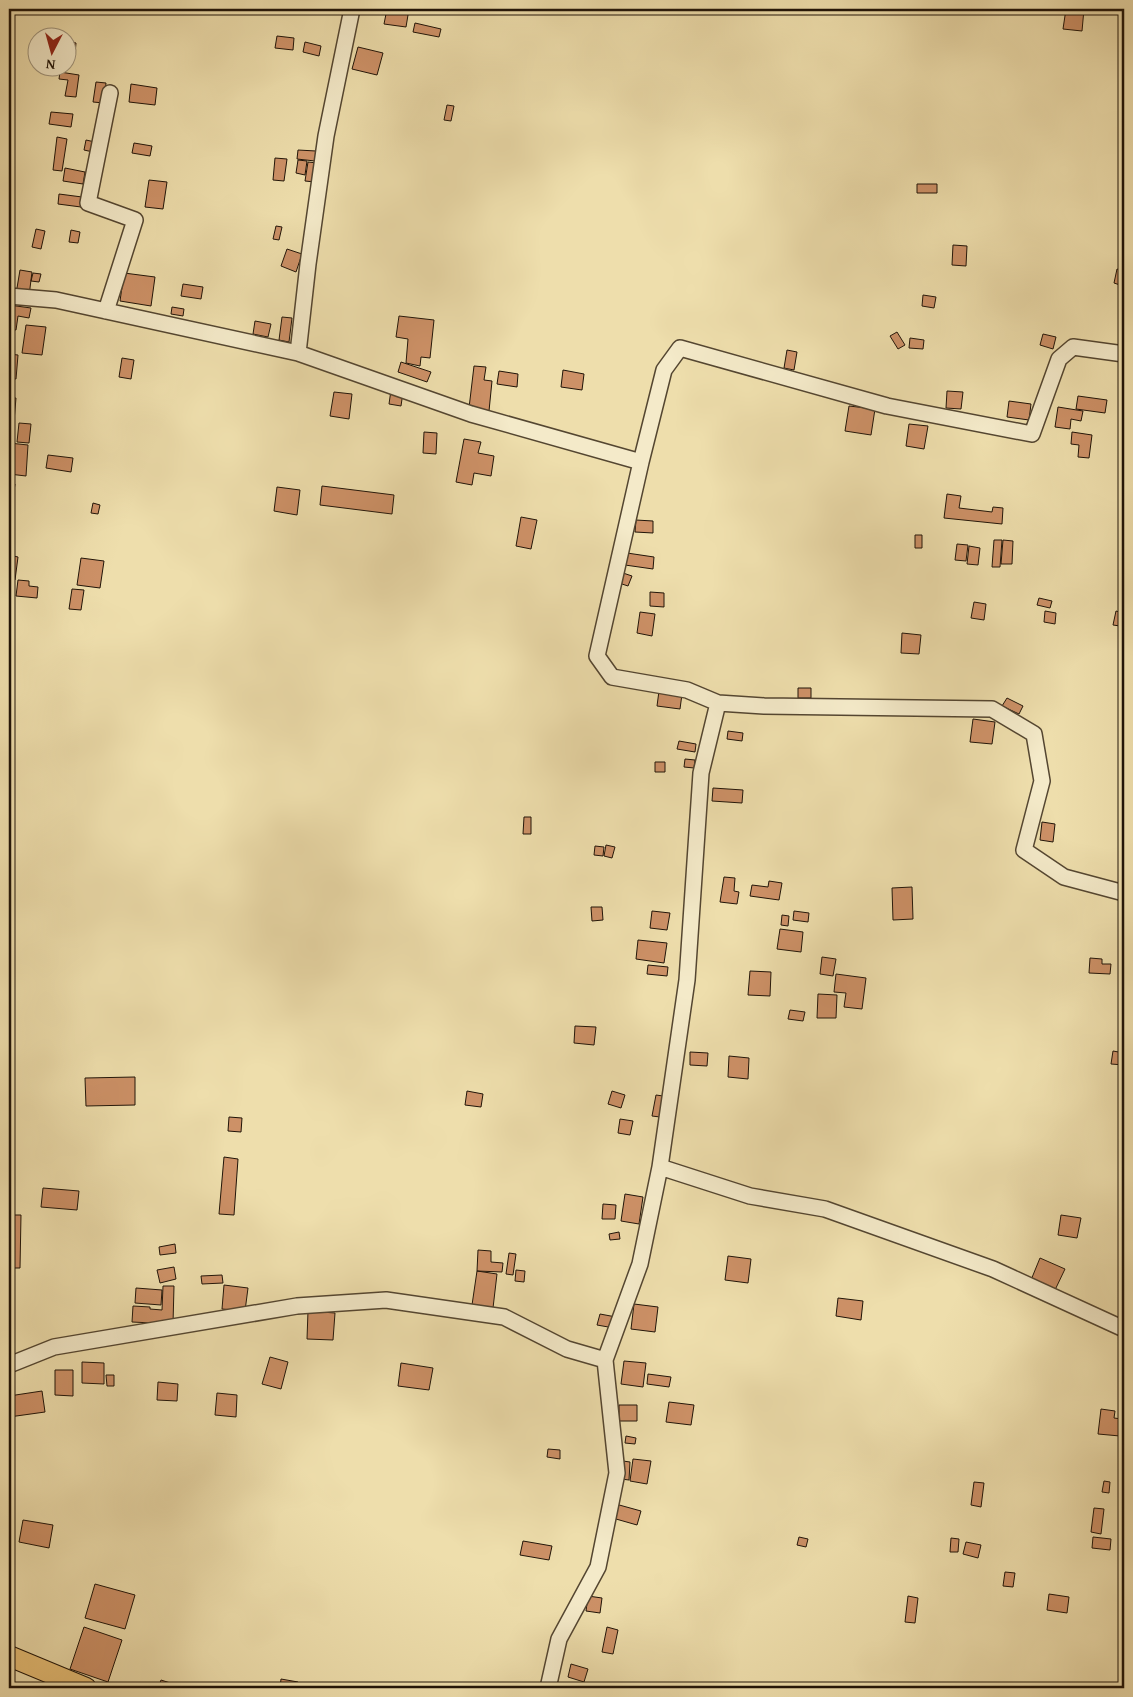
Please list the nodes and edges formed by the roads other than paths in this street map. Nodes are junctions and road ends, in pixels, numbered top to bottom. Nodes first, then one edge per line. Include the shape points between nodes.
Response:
1 (352, 9) edge
2 (110, 93) dead end
3 (9, 296) edge
4 (106, 311) junction
5 (298, 353) junction
6 (1124, 354) edge
7 (641, 462) junction
8 (718, 703) junction
9 (1124, 894) edge
10 (660, 1167) junction
11 (1124, 1329) edge
12 (605, 1360) junction
13 (9, 1365) edge
14 (9, 1656) edge
15 (86, 1688) edge
16 (548, 1688) edge

1 - 5 street via 326,136
2 - 4 street via 88,203 135,220
3 - 4 street via 56,300
4 - 5 street
5 - 7 street via 471,414
6 - 7 street via 1073,347 1059,359 1032,434 887,406 680,348 664,370
7 - 8 street via 597,656 612,677 687,690
8 - 9 street via 992,709 1034,734 1042,781 1024,850 1064,877
8 - 10 street via 701,773 687,980
10 - 11 street via 750,1196 825,1209 993,1269
10 - 12 street via 640,1264
12 - 13 street via 567,1349 504,1317 386,1300 297,1306 54,1347
12 - 16 street via 617,1473 598,1567 559,1639
14 - 15 main road

